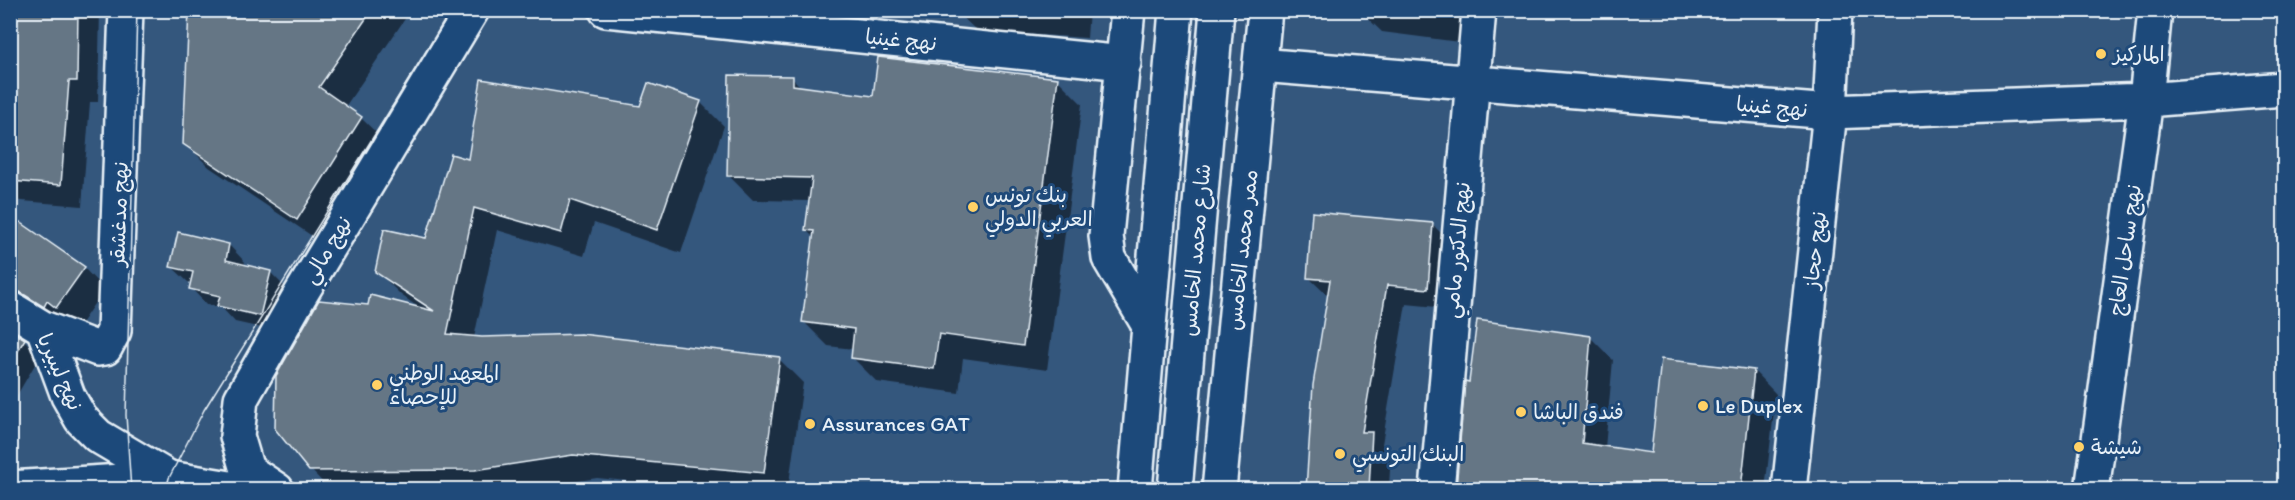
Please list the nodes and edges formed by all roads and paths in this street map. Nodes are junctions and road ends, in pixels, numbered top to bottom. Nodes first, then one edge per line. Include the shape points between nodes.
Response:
1 (126, 10) edge
2 (472, 10) edge
3 (606, 10) edge
4 (1128, 10) edge
5 (1176, 10) edge
6 (1218, 10) edge
7 (1265, 10) edge
8 (1479, 10) edge
9 (1835, 10) edge
10 (2155, 10) edge
11 (1124, 63) junction
12 (1260, 65) junction
13 (1471, 82) junction
14 (2284, 89) edge
15 (2146, 100) junction
16 (1830, 112) junction
17 (10, 308) edge
18 (1148, 324) junction
19 (43, 328) junction
20 (169, 478) junction
21 (10, 488) edge
22 (242, 489) edge
23 (277, 489) edge
24 (1135, 489) edge
25 (1175, 489) edge
26 (1219, 489) edge
27 (1437, 489) edge
28 (1789, 489) edge
29 (2092, 489) edge

1 - 19 street, نهج مدغشقر via 114,331 105,348 98,349
2 - 23 street, نهج مالي via 242,399 237,436 246,470
3 - 11 street, نهج غينيا
4 - 11 street
5 - 18 street, شارع محمد الخامس
6 - 25 street, شارع محمد الخامس
7 - 12 street, ممر محمد الخامس
8 - 13 street, نهج الدكتور مامي
9 - 16 street, نهج حجاز
10 - 15 street, نهج ساحل العاج
11 - 18 street via 1106,236 1109,258
12 - 13 street, نهج غينيا
12 - 26 street, ممر محمد الخامس
13 - 16 street, نهج غينيا
13 - 27 street, نهج الدكتور مامي
14 - 15 street, نهج غينيا
15 - 16 street, نهج غينيا
15 - 29 street, نهج ساحل العاج
16 - 28 street, نهج حجاز
17 - 19 street, نهج ليبيريا
18 - 24 street, شارع محمد الخامس
19 - 20 street, نهج ليبيريا via 68,396 81,419 98,436
20 - 21 street
20 - 22 street

